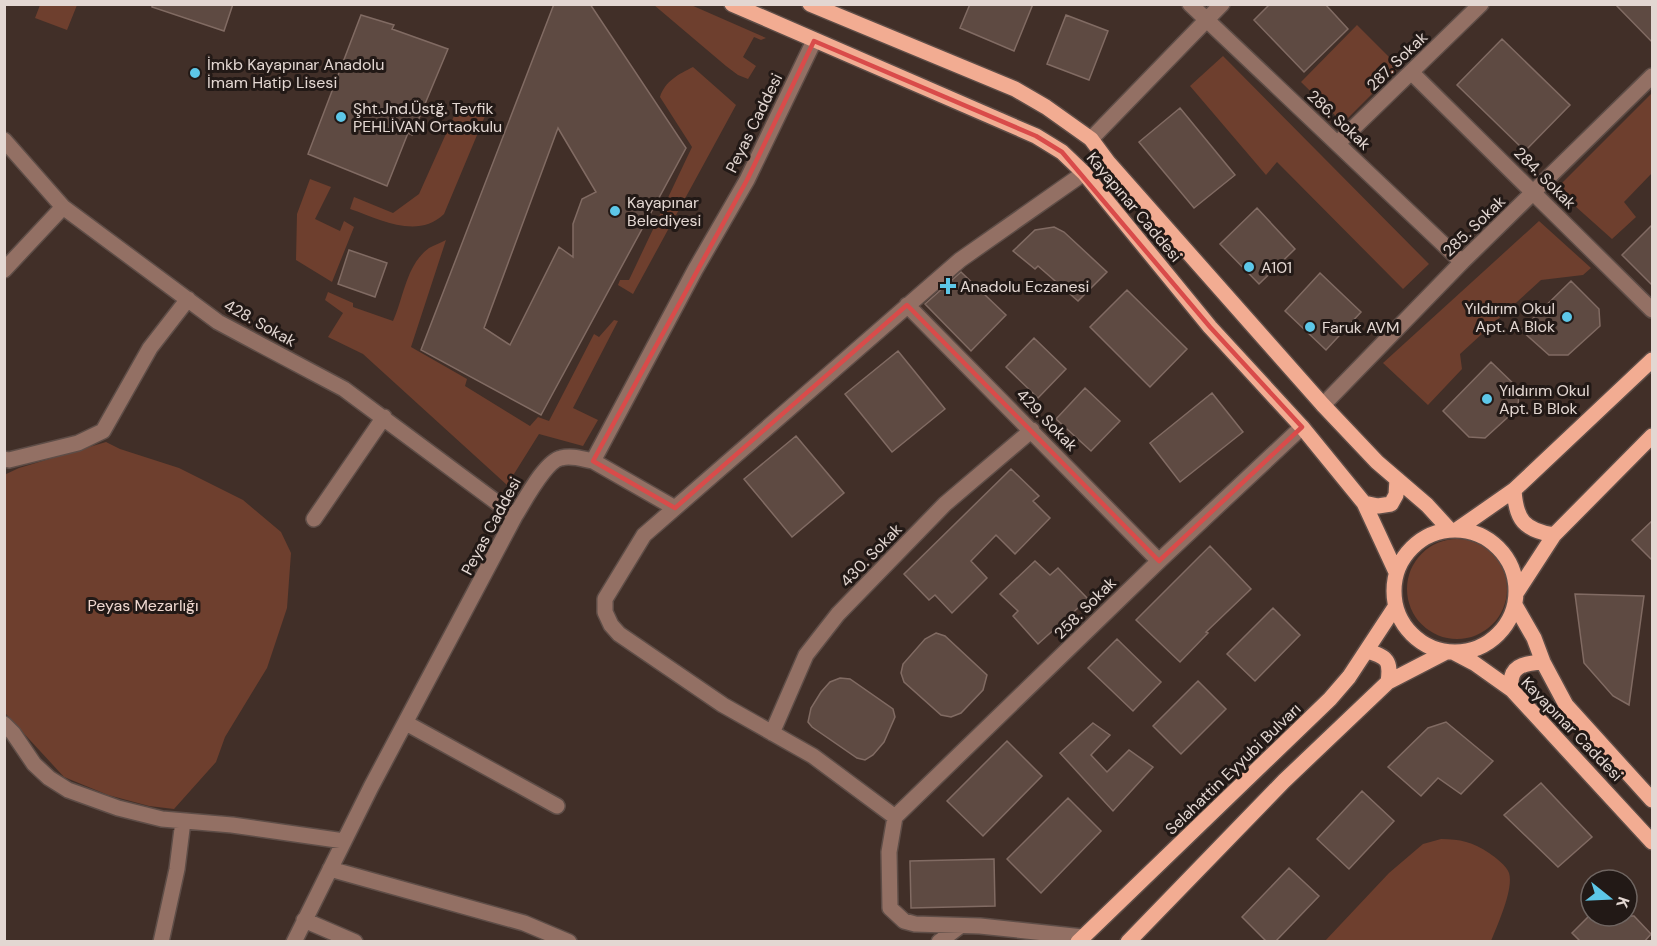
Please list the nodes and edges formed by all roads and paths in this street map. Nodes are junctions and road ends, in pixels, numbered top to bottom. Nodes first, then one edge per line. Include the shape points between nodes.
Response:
1 (732, 4) edge
2 (1190, 4) edge
3 (1222, 4) edge
4 (1481, 4) edge
5 (815, 6) edge
6 (1206, 20) junction
7 (814, 41) junction
8 (1411, 72) junction
9 (1653, 76) edge
10 (1091, 139) junction
11 (4, 140) edge
12 (1338, 143) junction
13 (1084, 173) junction
14 (1535, 192) junction
15 (63, 207) junction
16 (1462, 262) junction
17 (4, 270) edge
18 (188, 299) junction
19 (908, 305) junction
20 (1653, 310) edge
21 (1653, 360) edge
22 (1323, 405) junction
23 (384, 417) junction
24 (1302, 427) junction
25 (1032, 430) junction
26 (1653, 436) edge
27 (4, 459) edge
28 (593, 461) junction
29 (1397, 479) junction
30 (1514, 490) junction
31 (1364, 503) junction
32 (675, 508) junction
33 (515, 516) junction
34 (314, 519) dead end
35 (1454, 529) junction
36 (1554, 535) junction
37 (1159, 561) junction
38 (1396, 572) junction
39 (1516, 599) junction
40 (1395, 607) junction
41 (1367, 651) junction
42 (1450, 652) junction
43 (1543, 662) junction
44 (1388, 682) junction
45 (1512, 690) junction
46 (406, 723) junction
47 (4, 724) edge
48 (772, 733) junction
49 (1653, 800) edge
50 (558, 806) dead end
51 (895, 818) junction
52 (183, 821) junction
53 (344, 841) junction
54 (1653, 842) edge
55 (330, 868) junction
56 (304, 920) junction
57 (960, 926) junction
58 (1080, 939) edge
59 (161, 942) edge
60 (294, 942) edge
61 (355, 942) edge
62 (569, 942) edge
63 (939, 942) edge
64 (1128, 942) edge

1 - 7 main road, Kayapınar Caddesi
2 - 6 street, 286. Sokak
3 - 6 street
4 - 8 street, 287. Sokak
5 - 10 main road, Kayapınar Caddesi via 1015,89
6 - 10 street
6 - 12 street, 286. Sokak
7 - 13 main road, Kayapınar Caddesi via 1036,136 1062,152
7 - 28 street, Peyas Caddesi via 747,180
8 - 12 street, 287. Sokak
8 - 14 street, 284. Sokak
9 - 14 street, 285. Sokak
10 - 22 main road, Kayapınar Caddesi
11 - 15 street, 428. Sokak
12 - 16 street, 286. Sokak
13 - 19 street via 960,260
13 - 24 main road, Kayapınar Caddesi via 1210,327
14 - 16 street, 285. Sokak
14 - 20 street, 284. Sokak
15 - 17 street
15 - 18 street, 428. Sokak
16 - 22 street, 285. Sokak
18 - 23 street, 428. Sokak via 218,322 344,389
18 - 27 street via 150,348 104,431 78,444
19 - 25 street, 429. Sokak
19 - 32 street
21 - 30 main road
22 - 29 main road, Kayapınar Caddesi
23 - 33 street, 428. Sokak
23 - 34 street
24 - 31 main road, Kayapınar Caddesi
24 - 37 street, 258. Sokak
25 - 37 street, 429. Sokak
25 - 48 street, 430. Sokak via 945,504 838,614 806,655
26 - 36 main road
28 - 32 street
28 - 33 street, Peyas Caddesi via 572,456 557,458 536,481
29 - 31 main road via 1391,504
29 - 35 main road, Kayapınar Caddesi
30 - 35 main road
30 - 36 main road via 1515,507 1524,524 1536,532
31 - 38 main road, Kayapınar Caddesi
32 - 48 street via 644,535 605,599 605,612 619,634 723,705
33 - 46 street, Peyas Caddesi
35 - 38 main road via 1416,543
35 - 39 main road via 1477,533 1506,556 1514,573
36 - 39 main road
37 - 51 street, 258. Sokak
38 - 40 main road
39 - 42 main road via 1507,624 1493,639 1475,650
39 - 43 main road, Kayapınar Caddesi
40 - 41 main road, Selahattin Eyyubi Bulvarı
40 - 42 main road via 1414,637 1429,647
41 - 44 main road via 1388,661
41 - 58 main road, Selahattin Eyyubi Bulvarı via 1330,699
42 - 44 main road
42 - 45 main road, Kayapınar Caddesi via 1474,663
43 - 45 main road via 1518,668 1512,674
43 - 49 main road, Kayapınar Caddesi via 1566,705
44 - 64 main road via 1284,781
45 - 54 main road, Kayapınar Caddesi
46 - 50 street
46 - 53 street, Peyas Caddesi
47 - 52 street via 34,764 68,790 118,808
48 - 51 street via 813,756
51 - 57 street via 889,852 890,908 904,921 915,924
52 - 53 street
52 - 59 street
53 - 55 street, Peyas Caddesi
55 - 56 street, Peyas Caddesi
55 - 62 street via 524,923
56 - 60 street, Peyas Caddesi
56 - 61 street
57 - 58 street
57 - 63 street

